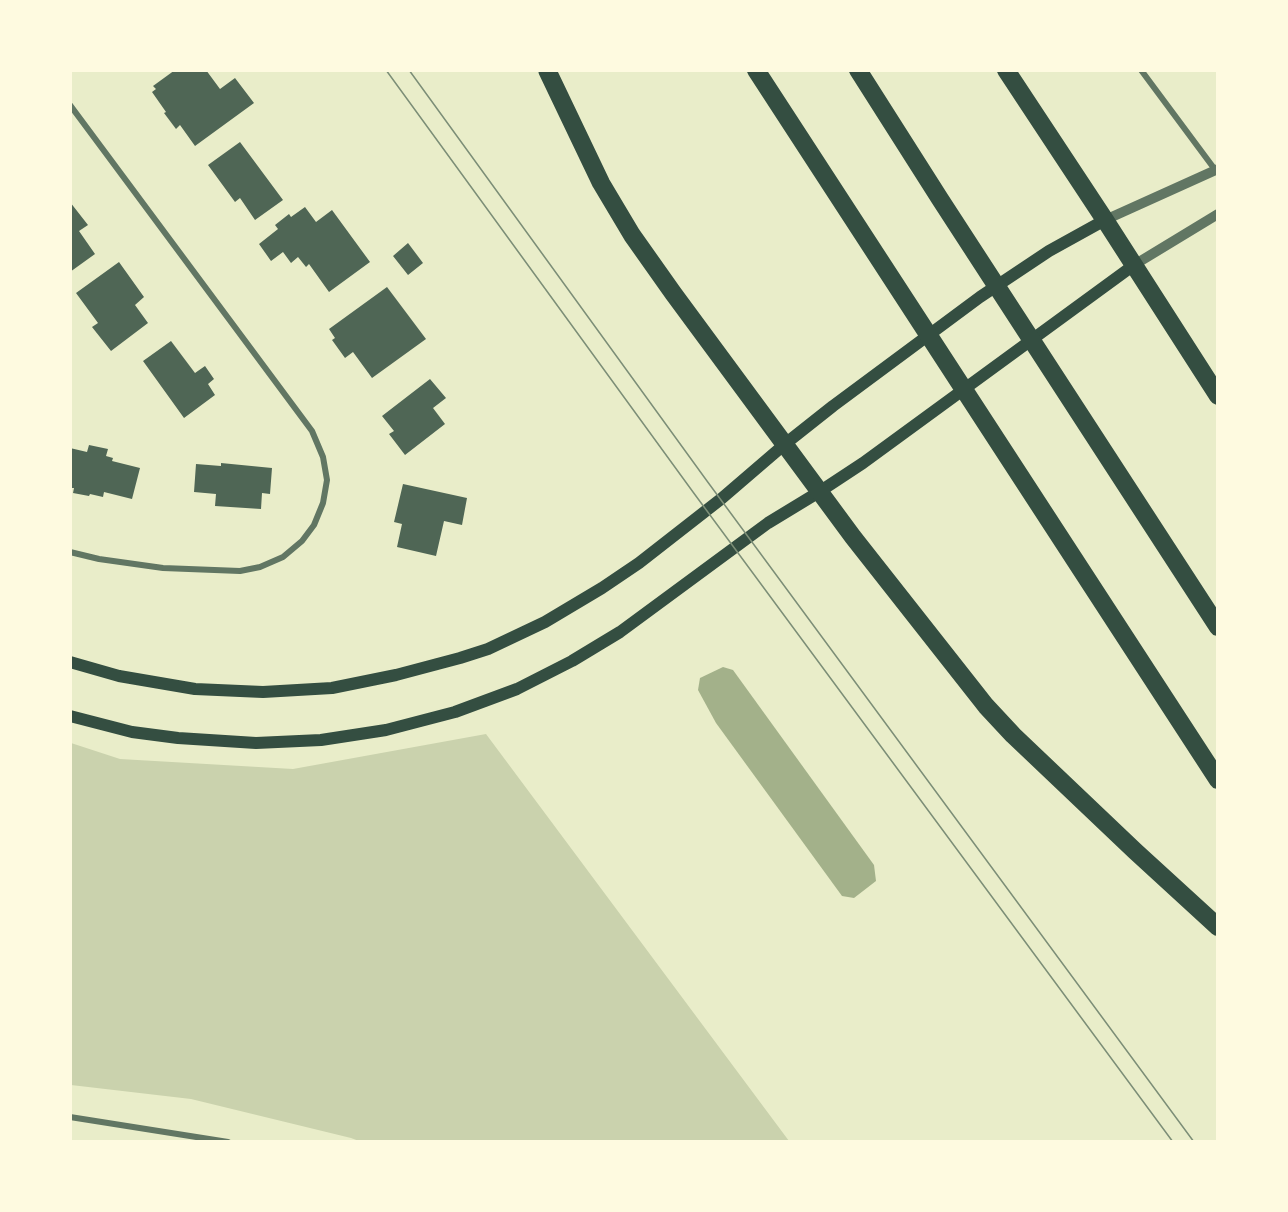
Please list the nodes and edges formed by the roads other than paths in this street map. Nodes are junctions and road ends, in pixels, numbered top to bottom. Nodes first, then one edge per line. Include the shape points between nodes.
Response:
1 (547, 70) edge
2 (756, 70) edge
3 (858, 70) edge
4 (1006, 70) edge
5 (1141, 70) edge
6 (70, 105) edge
7 (1217, 171) edge
8 (1218, 214) edge
9 (1105, 220) junction
10 (1134, 265) junction
11 (1218, 396) edge
12 (785, 444) junction
13 (819, 492) junction
14 (70, 552) edge
15 (1218, 627) edge
16 (70, 663) edge
17 (70, 716) edge
18 (1218, 780) edge
19 (1218, 927) edge
20 (70, 1117) edge
21 (228, 1142) edge

1 - 12 highway via 601,183 632,235
2 - 18 highway
3 - 15 highway
4 - 9 highway
5 - 7 street
6 - 14 street via 312,431 327,480 314,525 302,541 283,557 260,567 240,571 163,568
7 - 9 street
8 - 10 street
9 - 10 highway
9 - 12 main road via 980,297
10 - 11 highway
10 - 13 main road
12 - 13 highway
12 - 16 main road via 721,500 602,588 535,627 460,658 332,688 263,692 195,689
13 - 17 main road via 768,523 598,646 548,675 455,712 354,735 255,743 132,732
13 - 19 highway via 986,706
20 - 21 street

